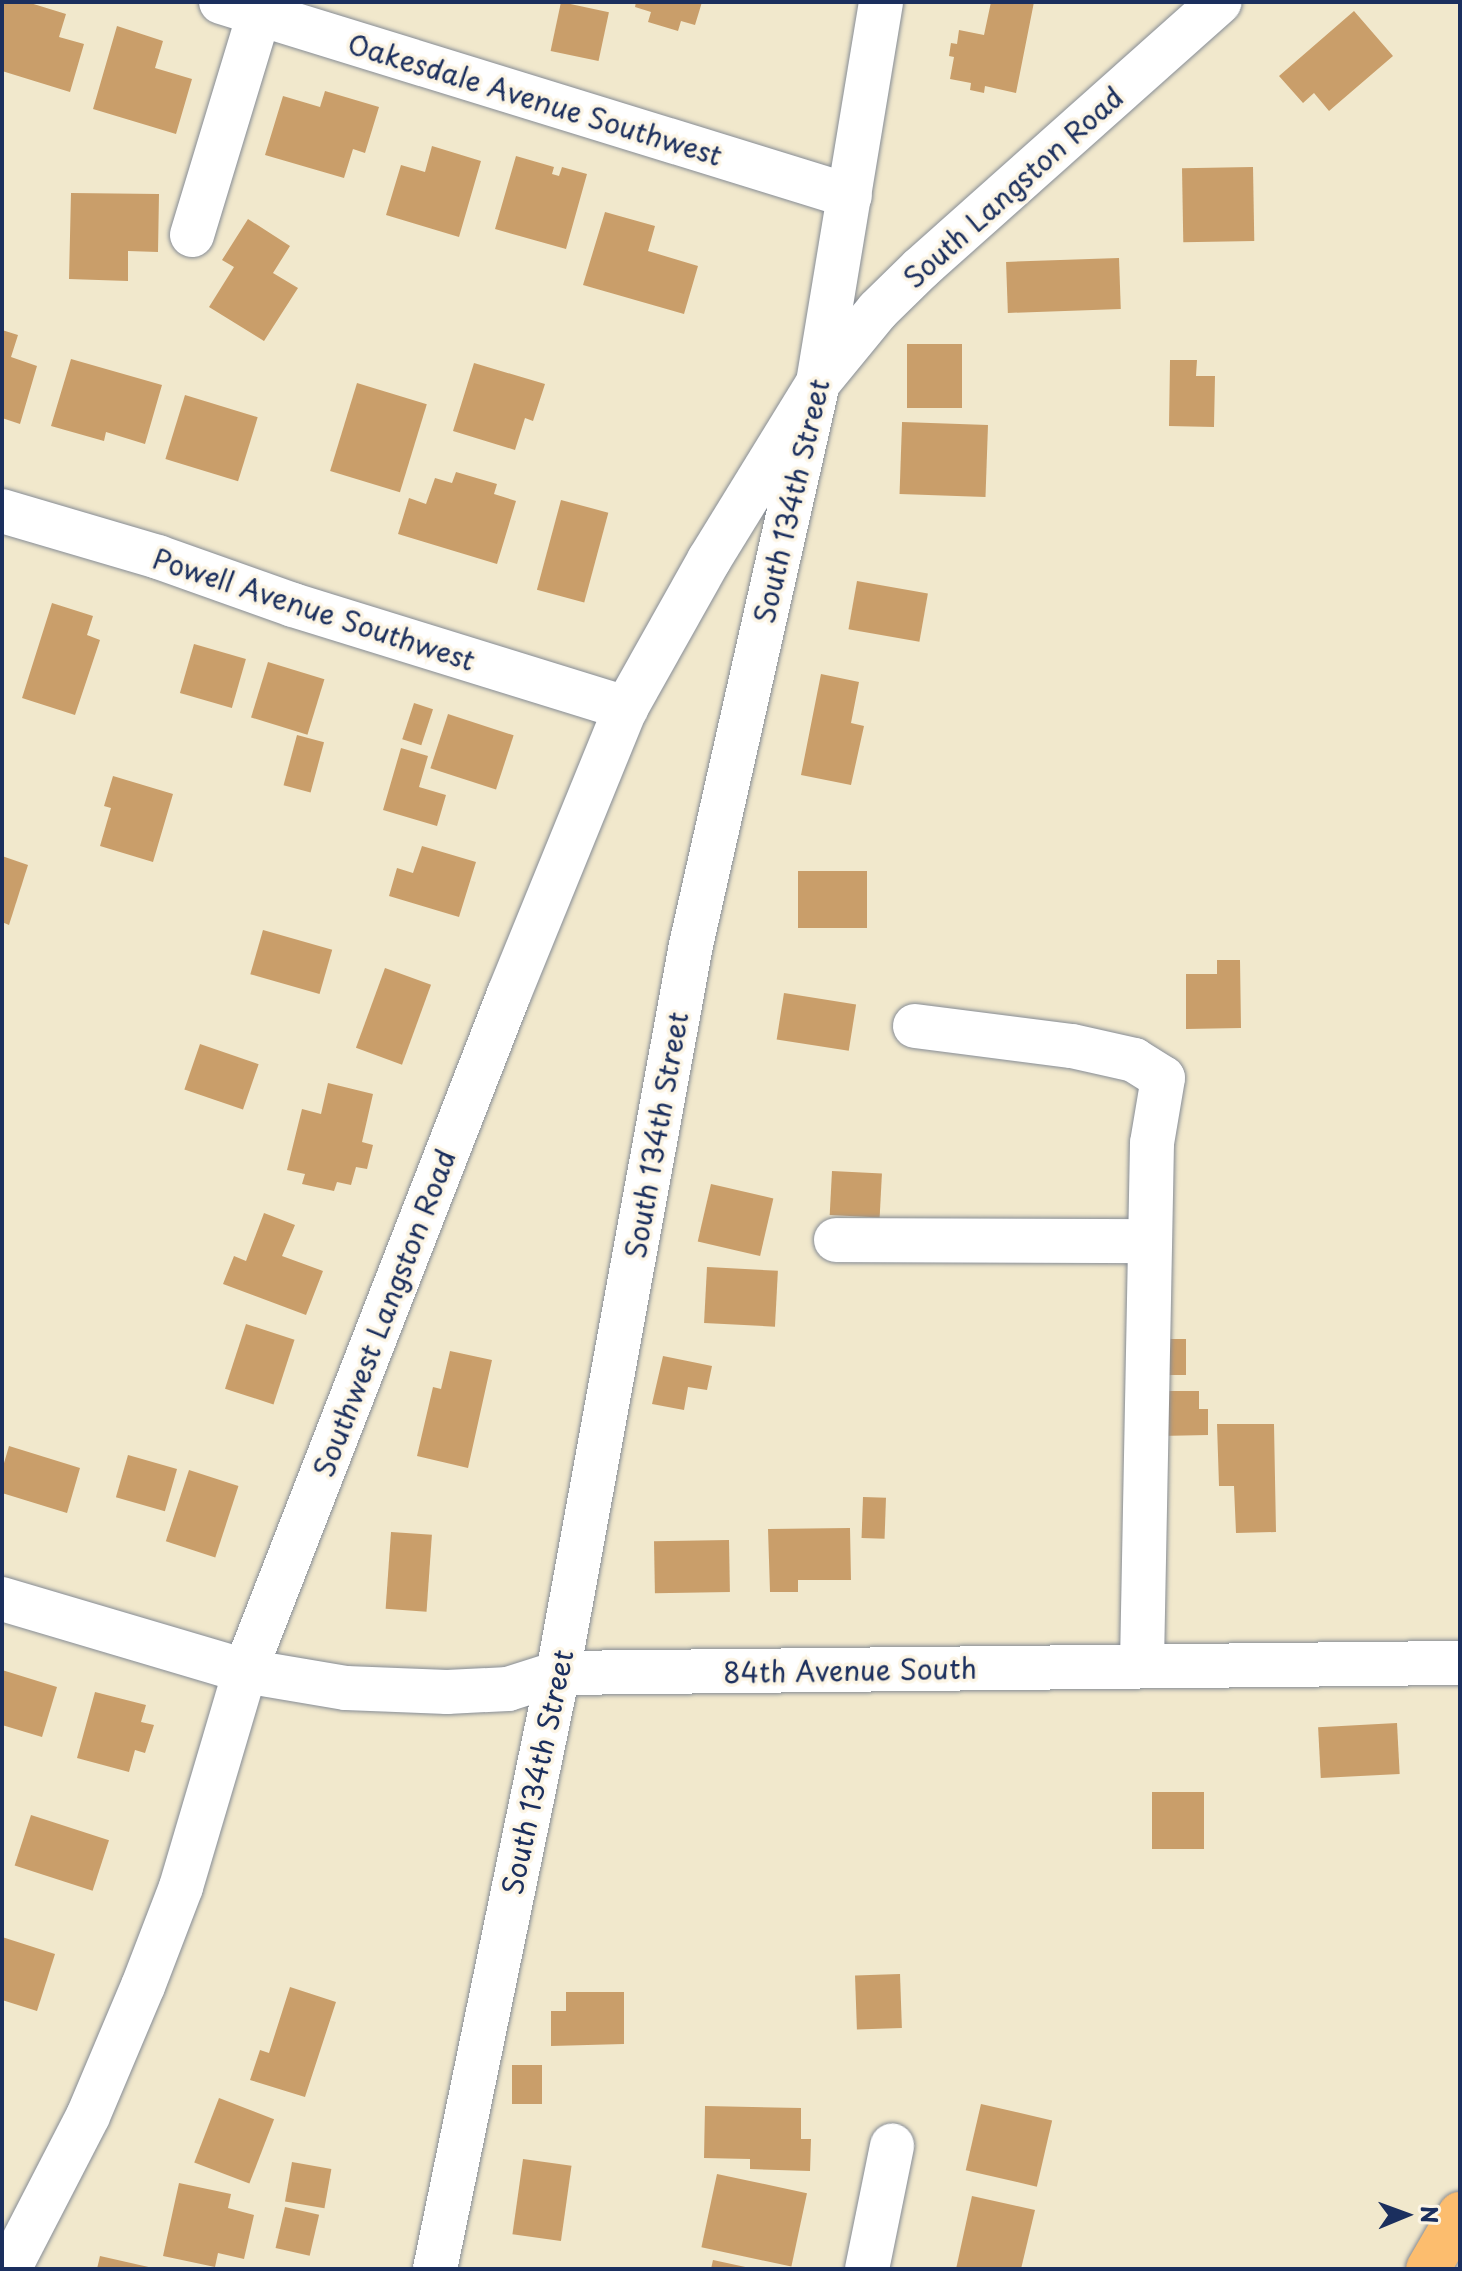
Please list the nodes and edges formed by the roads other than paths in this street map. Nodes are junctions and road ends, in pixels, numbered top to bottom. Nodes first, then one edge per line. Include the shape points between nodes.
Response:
1 (881, 2) edge
2 (1220, 2) edge
3 (240, 8) edge
4 (850, 196) junction
5 (192, 235) dead end
6 (818, 383) junction
7 (2, 511) edge
8 (626, 708) junction
9 (915, 1026) dead end
10 (836, 1240) dead end
11 (1150, 1241) junction
12 (2, 1599) edge
13 (1460, 1663) edge
14 (1142, 1666) junction
15 (245, 1671) junction
16 (558, 1673) junction
17 (892, 2146) dead end
18 (1460, 2214) edge
19 (9, 2269) edge
20 (435, 2269) edge
21 (867, 2269) edge
22 (1428, 2269) edge

1 - 4 street, South 134th Street
2 - 6 street, South Langston Road via 921,268 878,310
3 - 4 street, Oakesdale Avenue Southwest
3 - 5 street
4 - 6 street, South 134th Street
6 - 8 street, Southwest Langston Road
6 - 16 street, South 134th Street via 691,945
7 - 8 street, Powell Avenue Southwest
8 - 15 street, Southwest Langston Road via 497,1023
9 - 11 street via 1072,1046 1134,1060 1163,1078 1152,1143
10 - 11 street
11 - 14 street
12 - 15 street, 84th Avenue South
13 - 14 street, 84th Avenue South
14 - 16 street, 84th Avenue South
15 - 16 street, 84th Avenue South via 346,1688 447,1692 508,1689
15 - 19 street, Southwest Langston Road via 181,1887 143,1986 88,2116
16 - 20 street, South 134th Street
17 - 21 street
18 - 22 main road

